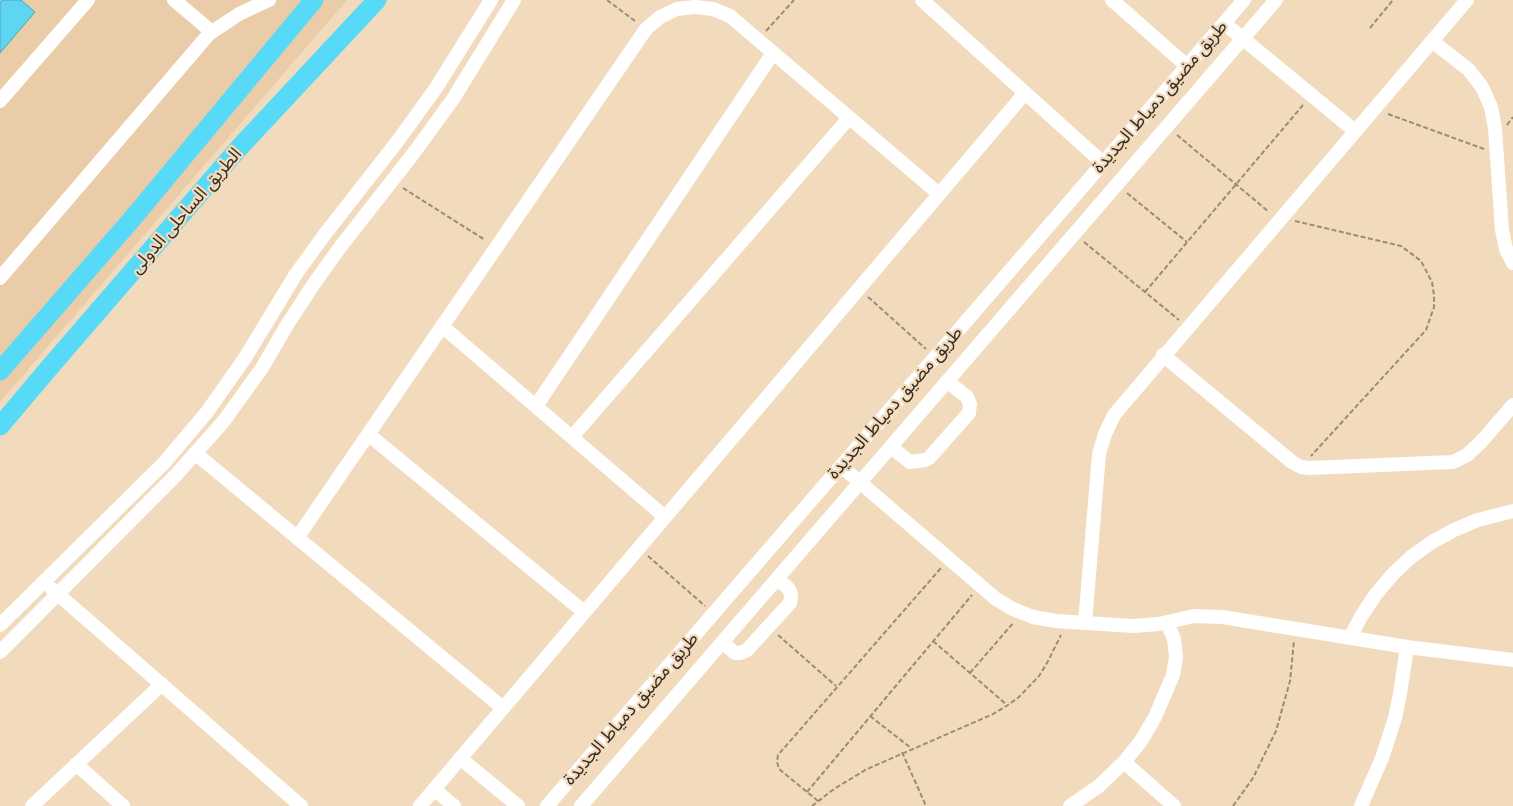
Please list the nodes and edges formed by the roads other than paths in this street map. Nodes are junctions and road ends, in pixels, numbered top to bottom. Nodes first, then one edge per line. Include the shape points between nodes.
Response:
1 (88, 0) edge
2 (174, 0) edge
3 (269, 0) edge
4 (314, 0) edge
5 (377, 0) edge
6 (491, 0) edge
7 (514, 0) edge
8 (1112, 0) edge
9 (1244, 0) edge
10 (1276, 0) edge
11 (1467, 0) edge
12 (927, 2) edge
13 (1224, 23) junction
14 (212, 32) junction
15 (1243, 39) junction
16 (1432, 41) junction
17 (772, 52) junction
18 (1187, 66) junction
19 (1025, 93) junction
20 (0, 102) edge
21 (849, 118) junction
22 (1355, 131) junction
23 (1103, 163) junction
24 (939, 194) junction
25 (1513, 263) edge
26 (0, 278) edge
27 (442, 326) junction
28 (1163, 355) junction
29 (0, 371) edge
30 (947, 381) junction
31 (1513, 405) edge
32 (536, 406) junction
33 (0, 426) edge
34 (368, 434) junction
35 (572, 437) junction
36 (891, 447) junction
37 (195, 453) junction
38 (841, 466) junction
39 (860, 482) junction
40 (1513, 511) edge
41 (665, 517) junction
42 (297, 538) junction
43 (777, 579) junction
44 (44, 582) junction
45 (58, 594) junction
46 (584, 612) junction
47 (1167, 622) junction
48 (1085, 623) junction
49 (0, 625) edge
50 (1350, 637) junction
51 (722, 642) junction
52 (1407, 647) junction
53 (0, 652) edge
54 (1513, 660) edge
55 (162, 684) junction
56 (503, 708) junction
57 (460, 758) junction
58 (1124, 762) junction
59 (76, 764) junction
60 (434, 789) junction
61 (32, 806) edge
62 (123, 806) edge
63 (301, 806) edge
64 (420, 806) edge
65 (454, 806) edge
66 (518, 806) edge
67 (547, 806) edge
68 (581, 806) edge
69 (1070, 806) edge
70 (1174, 806) edge
71 (1361, 806) edge

1 - 20 street
2 - 14 street
3 - 14 street via 238,14
4 - 29 highway, الطريق الساحلى الدولى via 138,212
5 - 33 highway, الطريق الساحلى الدولى via 204,189
6 - 44 street via 436,88 296,274 245,358 207,412 164,463
7 - 37 street via 453,99 313,285 262,368 223,422
8 - 18 street
9 - 13 street, طريق مضيق دمياط الجديدة
10 - 15 street, طريق مضيق دمياط الجديدة
11 - 16 street
12 - 19 street
13 - 15 street
13 - 18 street, طريق مضيق دمياط الجديدة
14 - 26 street
15 - 22 street
15 - 30 street, طريق مضيق دمياط الجديدة
16 - 22 street
16 - 25 street via 1469,70 1491,107 1504,239
17 - 21 street
17 - 27 street via 730,16 713,9 677,9 660,17 646,29
17 - 32 street
18 - 23 street, طريق مضيق دمياط الجديدة
19 - 23 street
19 - 24 street
21 - 24 street
21 - 35 street
22 - 28 street
23 - 38 street, طريق مضيق دمياط الجديدة
24 - 41 street
27 - 32 street
27 - 34 street
28 - 31 street via 1292,462 1310,468 1453,462 1481,442
28 - 48 street via 1120,406 1101,444
30 - 36 street, طريق مضيق دمياط الجديدة
30 - 36 street via 967,396 969,412 925,460 910,462
32 - 35 street
34 - 42 street
34 - 46 street
35 - 41 street
36 - 39 street, طريق مضيق دمياط الجديدة
37 - 42 street
37 - 45 street
38 - 39 street
38 - 67 street, طريق مضيق دمياط الجديدة
39 - 43 street, طريق مضيق دمياط الجديدة
39 - 48 street via 996,599 1022,613 1044,619
40 - 50 street via 1454,530 1412,557 1376,594
41 - 46 street
42 - 56 street
43 - 51 street, طريق مضيق دمياط الجديدة
43 - 51 street via 790,591 790,603 744,652 735,652
44 - 45 street
44 - 49 street
45 - 53 street
45 - 55 street
46 - 56 street
47 - 48 street via 1133,626
47 - 50 street via 1185,617 1215,616
47 - 58 street via 1174,639 1173,675 1155,717
50 - 52 street
51 - 68 street, طريق مضيق دمياط الجديدة
52 - 54 street
52 - 71 street via 1392,726
55 - 59 street
55 - 63 street
56 - 57 street
57 - 60 street
57 - 66 street
58 - 69 street via 1099,786
58 - 70 street
59 - 61 street
59 - 62 street
60 - 64 street
60 - 65 street

